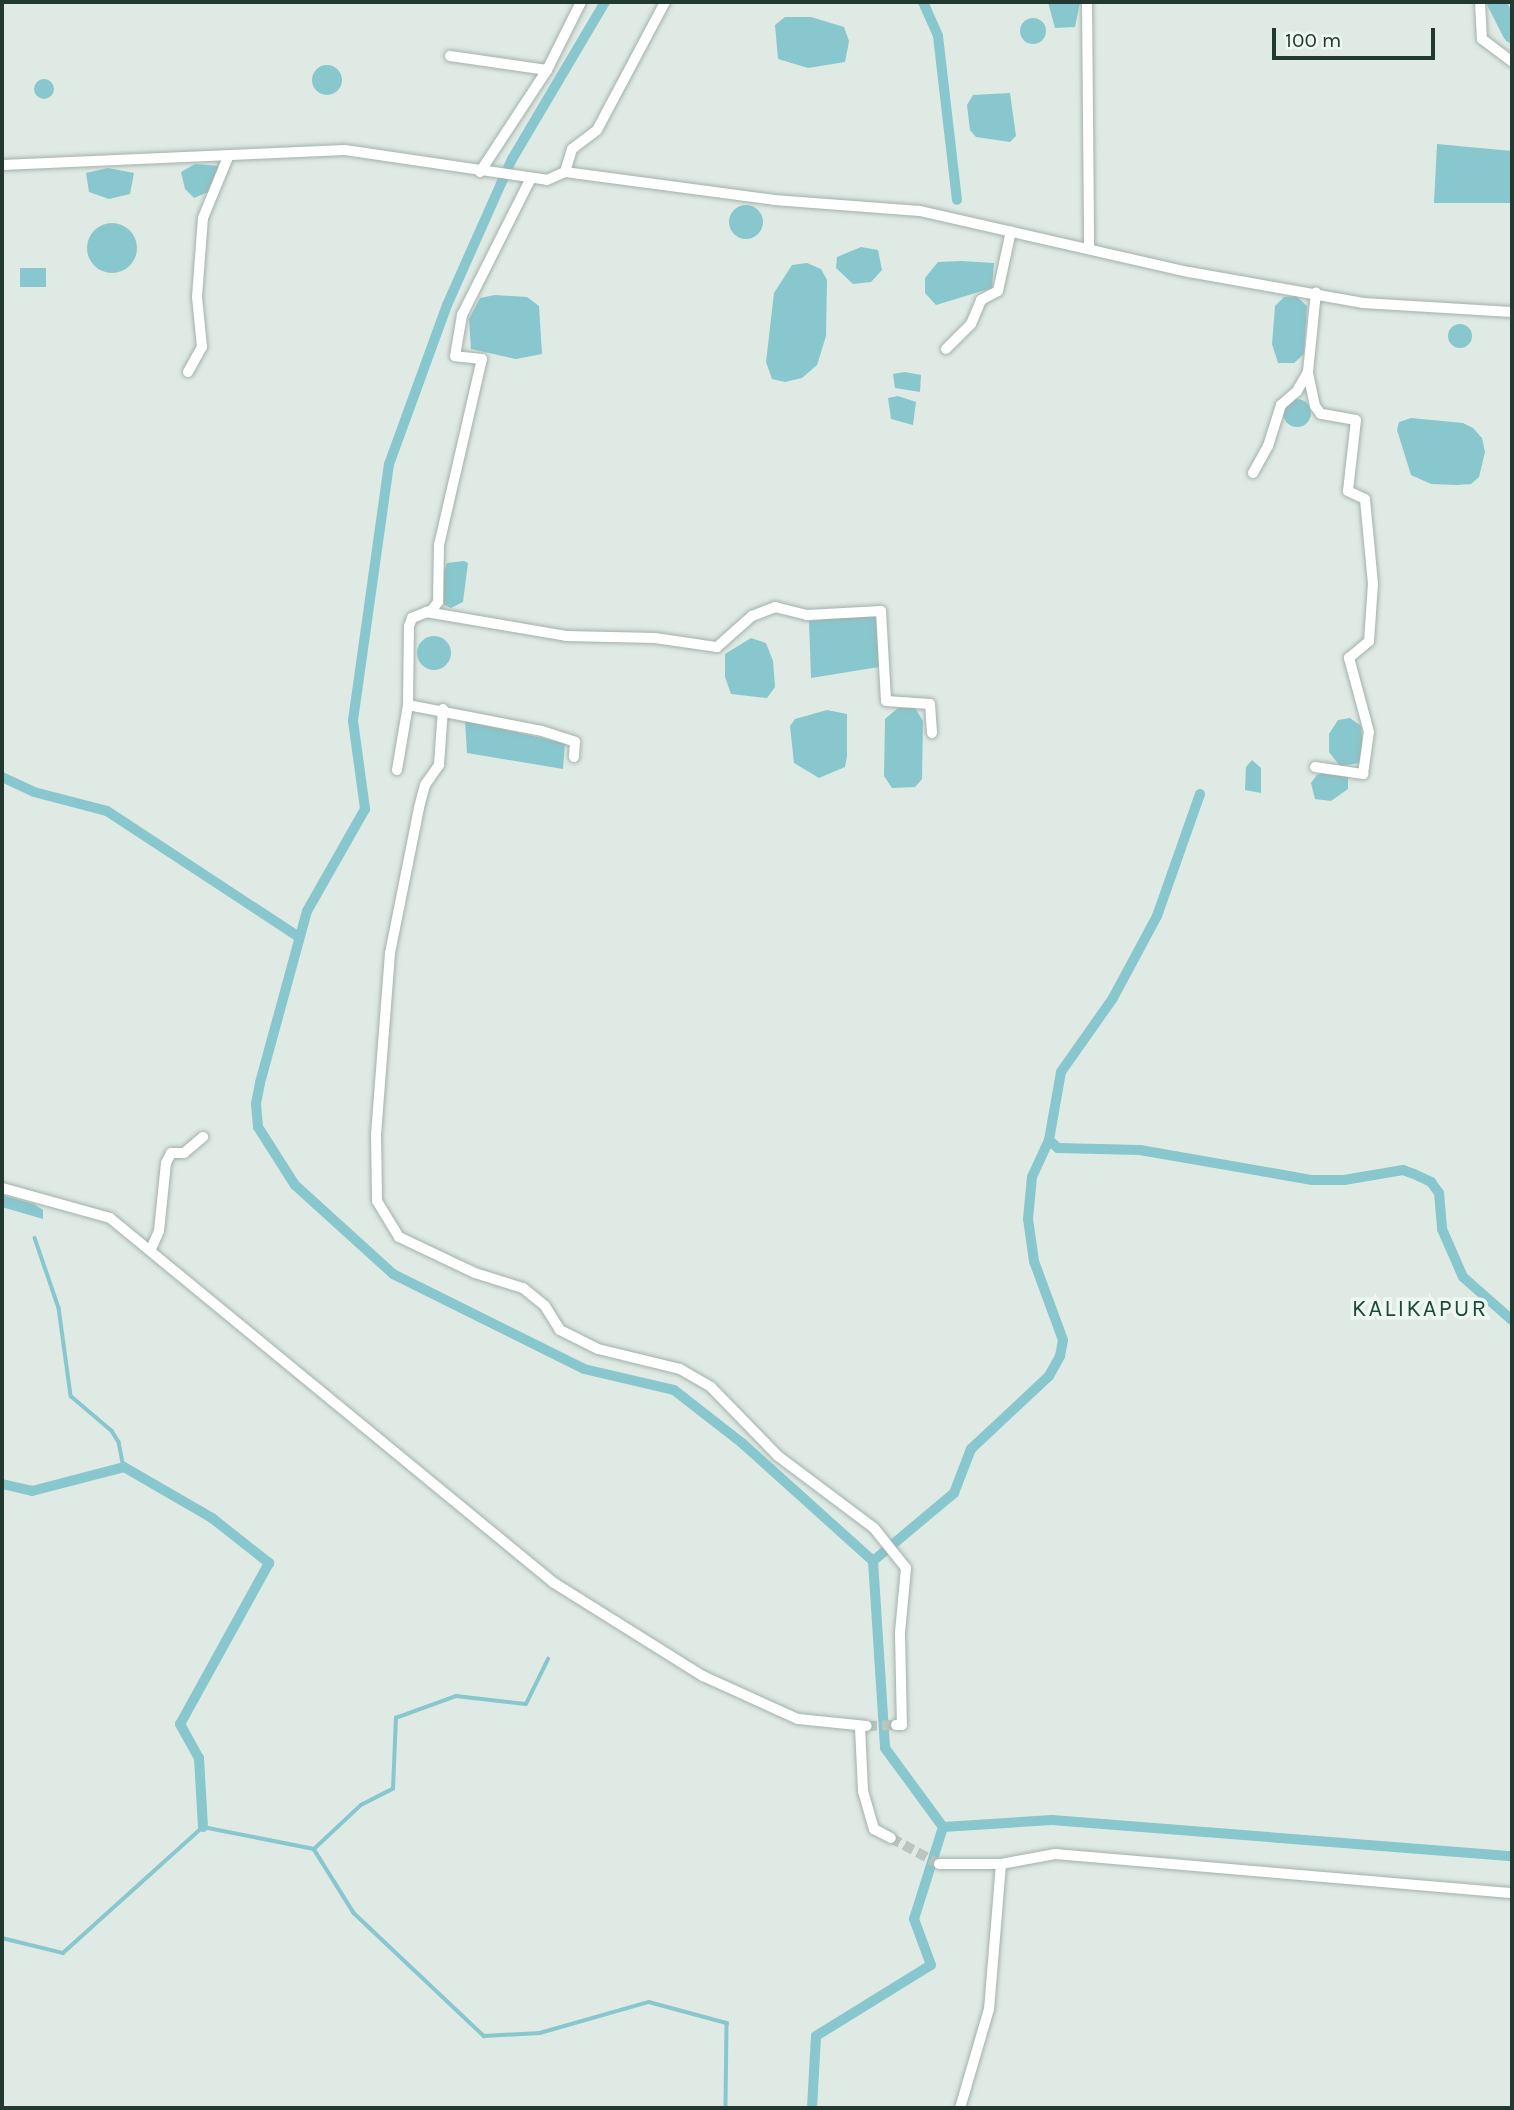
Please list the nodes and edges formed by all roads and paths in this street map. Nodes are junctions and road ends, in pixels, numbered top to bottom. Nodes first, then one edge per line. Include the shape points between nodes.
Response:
1 (581, 2) edge
2 (665, 2) edge
3 (1087, 2) edge
4 (1480, 2) edge
5 (450, 55) dead end
6 (1512, 62) edge
7 (547, 70) junction
8 (228, 157) junction
9 (2, 164) edge
10 (480, 172) junction
11 (565, 172) junction
12 (530, 180) junction
13 (1011, 231) junction
14 (1089, 249) junction
15 (1317, 292) junction
16 (1512, 312) edge
17 (946, 349) dead end
18 (188, 372) dead end
19 (1308, 372) junction
20 (1253, 473) dead end
21 (426, 612) junction
22 (408, 705) junction
23 (443, 709) junction
24 (932, 733) dead end
25 (574, 757) dead end
26 (1315, 767) dead end
27 (397, 770) dead end
28 (203, 1138) dead end
29 (2, 1188) edge
30 (151, 1249) junction
31 (896, 1725) dead end
32 (891, 1838) tunnel mouth
33 (939, 1864) tunnel mouth
34 (1001, 1864) junction
35 (1512, 1893) edge
36 (960, 2108) edge

1 - 7 street
2 - 11 street via 597,130 572,149
3 - 14 street
4 - 6 street via 1482,39
5 - 7 street
7 - 10 street
8 - 9 street
8 - 10 street via 345,150 396,154
8 - 18 street via 203,218 197,298 202,347
10 - 12 street
11 - 12 street
11 - 13 street via 774,200 920,211
12 - 21 street via 462,316 455,356 482,359 439,545 438,601
13 - 14 street
13 - 17 street via 998,291 981,300 971,324
14 - 15 street via 1189,272
15 - 16 street via 1363,303
15 - 19 street
19 - 20 street via 1297,391 1281,405 1268,446
19 - 26 street via 1321,414 1356,420 1348,491 1365,499 1373,584 1369,640 1349,658 1369,733 1363,774
21 - 22 street via 412,618 409,626
21 - 24 street via 566,636 655,638 717,647 752,616 775,607 807,615 881,611 887,701 930,704
22 - 23 street
22 - 27 street
23 - 25 street via 575,742
23 - 31 street via 439,765 425,785 390,953 379,1084 377,1201 399,1237 475,1273 523,1288 545,1307 560,1330 598,1349 680,1369 711,1387 778,1456 874,1528 906,1568 899,1664 902,1725
28 - 30 street via 184,1153 171,1153 166,1163 159,1231
29 - 30 street via 110,1218
30 - 32 street via 554,1583 703,1676 797,1719 864,1726 863,1791 874,1829
33 - 34 street
34 - 35 street via 1055,1854
34 - 36 street via 989,2009

